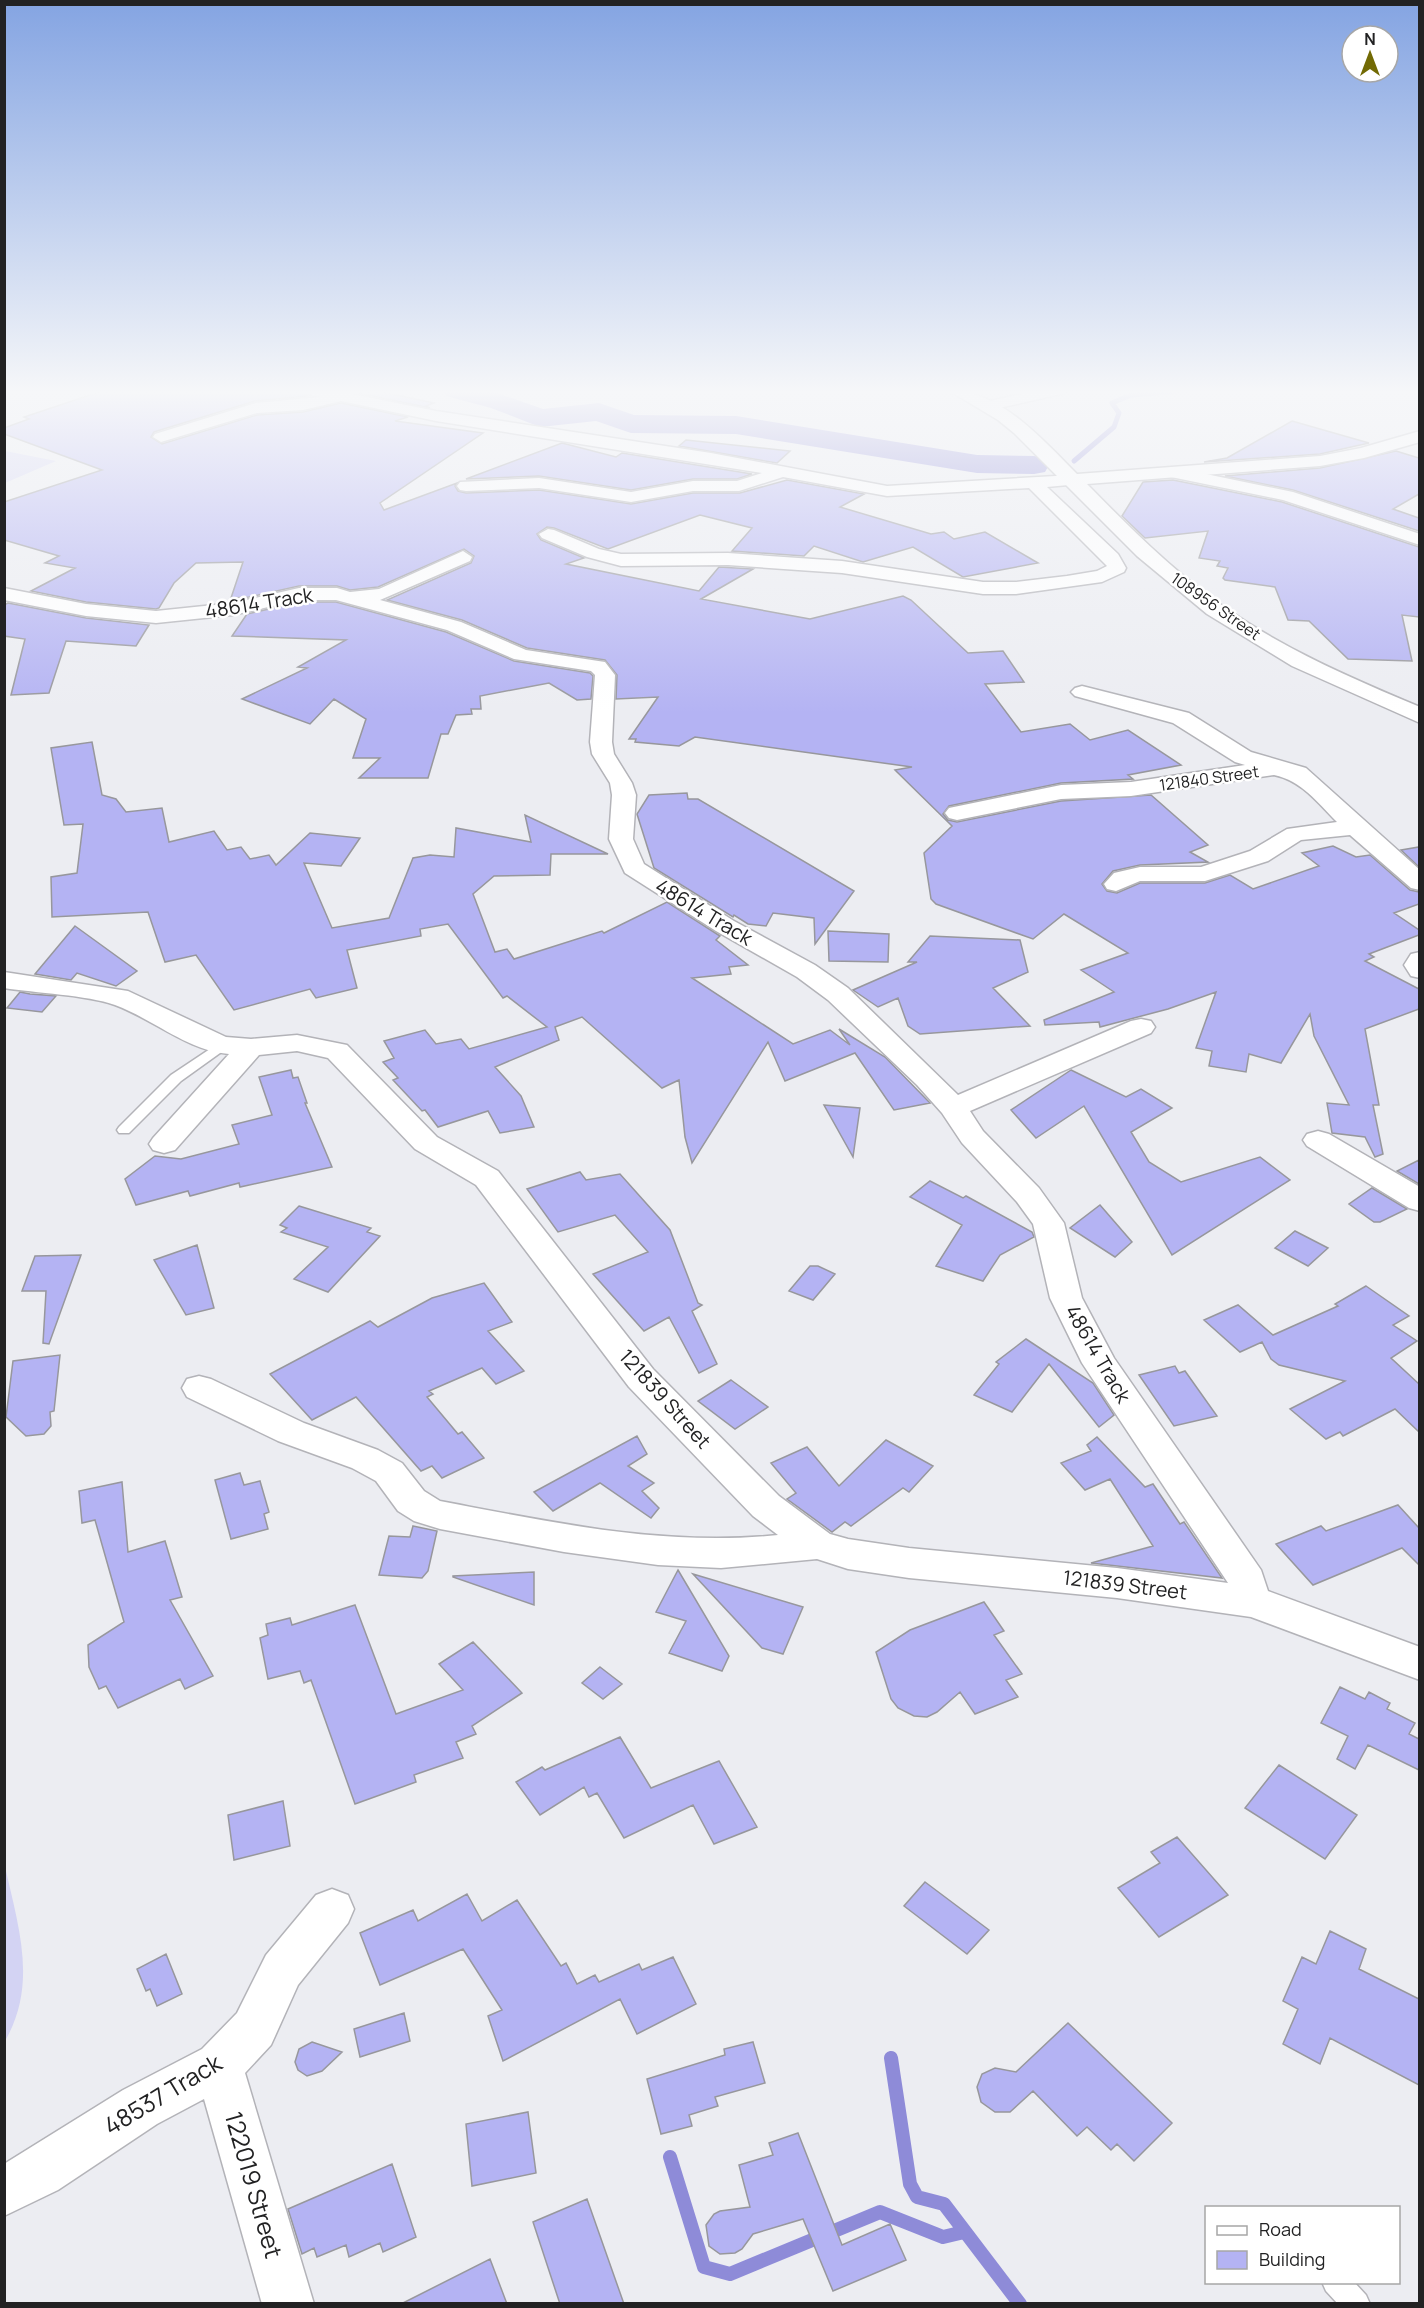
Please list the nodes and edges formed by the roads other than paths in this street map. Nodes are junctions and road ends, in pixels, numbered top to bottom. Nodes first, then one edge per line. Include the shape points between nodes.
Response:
1 (1049, 498) edge
2 (1092, 498) edge
3 (1292, 498) edge
4 (548, 534) dead end
5 (1419, 540) edge
6 (463, 557) dead end
7 (4, 594) edge
8 (350, 596) junction
9 (1082, 692) dead end
10 (1419, 717) edge
11 (1274, 768) junction
12 (957, 813) dead end
13 (1355, 827) junction
14 (1419, 883) edge
15 (1116, 884) dead end
16 (1419, 960) edge
17 (1419, 970) edge
18 (4, 980) edge
19 (1141, 1027) dead end
20 (237, 1046) junction
21 (953, 1108) junction
22 (124, 1130) dead end
23 (1317, 1140) dead end
24 (164, 1144) dead end
25 (1419, 1201) edge
26 (199, 1388) dead end
27 (817, 1544) junction
28 (1251, 1602) junction
29 (1419, 1664) edge
30 (332, 1909) dead end
31 (219, 2066) junction
32 (4, 2191) edge
33 (1336, 2284) edge
34 (288, 2304) edge
35 (1357, 2304) edge

1 - 4 street via 1117,568 1102,576 1067,582 983,588 842,567 728,559 621,560
2 - 10 street, 108956 Street via 1189,591 1310,666
3 - 5 street
6 - 8 street via 383,594
7 - 8 street, 48614 Track via 86,610 156,617 233,609 298,594
8 - 21 street, 48614 Track via 461,628 512,652 598,666 605,675 602,748 624,795 621,839 634,868 824,984 903,1055
9 - 11 street via 1181,718 1243,757
11 - 12 street, 121840 Street via 1131,789 1061,792
11 - 13 street, 121840 Street via 1298,773 1308,780
13 - 14 street, 121840 Street
13 - 15 street via 1295,834 1258,856 1205,873 1140,874
16 - 17 street
18 - 20 street, 121839 Street via 118,997 146,1007 193,1034
19 - 21 street
20 - 22 lane via 176,1078
20 - 24 street
20 - 27 street, 121839 Street via 305,1044 337,1051 426,1143 487,1178 641,1378 766,1506
21 - 28 street, 48614 Track via 972,1137 1040,1210 1054,1241 1060,1280 1072,1314 1099,1364 1247,1581
23 - 25 street
26 - 27 street via 291,1432 365,1459 389,1472 411,1501 440,1515 545,1536 690,1553 766,1551
27 - 28 street, 121839 Street via 848,1554 909,1563 1117,1583
28 - 29 street, 121839 Street
30 - 31 street, 48537 Track via 282,1970 254,2029
31 - 32 street, 48537 Track via 140,2107
31 - 34 street, 122019 Street
33 - 35 lane

